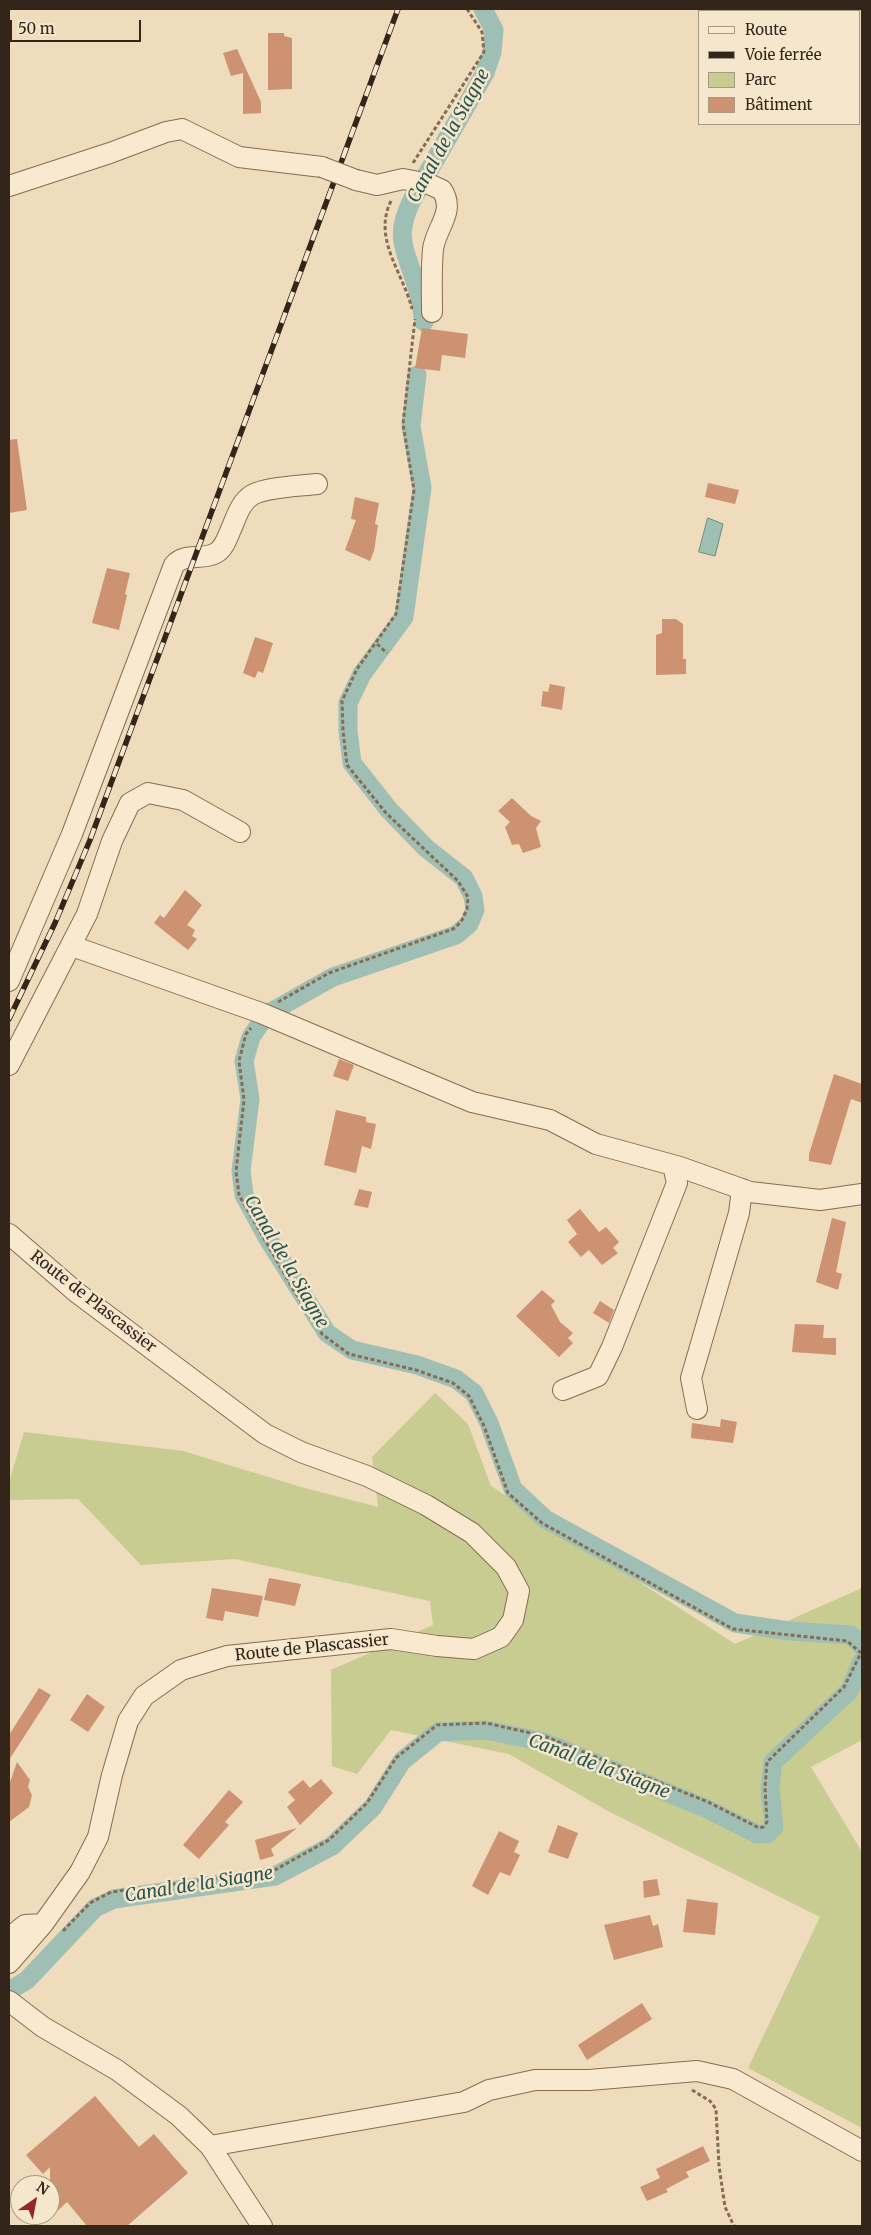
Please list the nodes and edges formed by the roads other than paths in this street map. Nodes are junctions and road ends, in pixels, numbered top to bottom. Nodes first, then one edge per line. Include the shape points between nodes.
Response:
1 (9, 186) edge
2 (432, 312) dead end
3 (317, 484) dead end
4 (240, 832) dead end
5 (72, 946) junction
6 (9, 981) edge
7 (9, 1065) edge
8 (673, 1165) junction
9 (742, 1189) junction
10 (862, 1194) edge
11 (9, 1234) edge
12 (564, 1390) dead end
13 (697, 1409) dead end
14 (50, 1930) junction
15 (9, 1938) edge
16 (9, 1963) edge
17 (9, 2001) edge
18 (210, 2146) junction
19 (862, 2150) edge
20 (262, 2226) edge

1 - 2 street, bridge via 182,129 238,157 322,167 377,185 415,181 442,190 448,199 445,217 433,247
3 - 6 street via 253,495 240,508 228,537 217,552 208,556 184,557 174,565 72,834
4 - 5 street via 183,800 148,793 130,803
5 - 7 street
5 - 8 street via 261,1013 472,1102 550,1120 596,1144
8 - 9 street
8 - 12 street via 677,1183 598,1376
9 - 10 street via 820,1200
9 - 13 street via 739,1213 691,1378
11 - 14 street, Route de Plascassier via 76,1292 265,1434 301,1452 367,1476 426,1505 472,1533 506,1567 519,1591 513,1620 501,1637 474,1649 391,1639 228,1656 181,1670 144,1696 128,1721 98,1837
14 - 15 street via 25,1925
14 - 16 street, Route de Plascassier
17 - 18 street via 43,2028 117,2070 180,2116
18 - 19 street via 464,2102 489,2090 536,2080 623,2078 697,2071 733,2079
18 - 20 street

